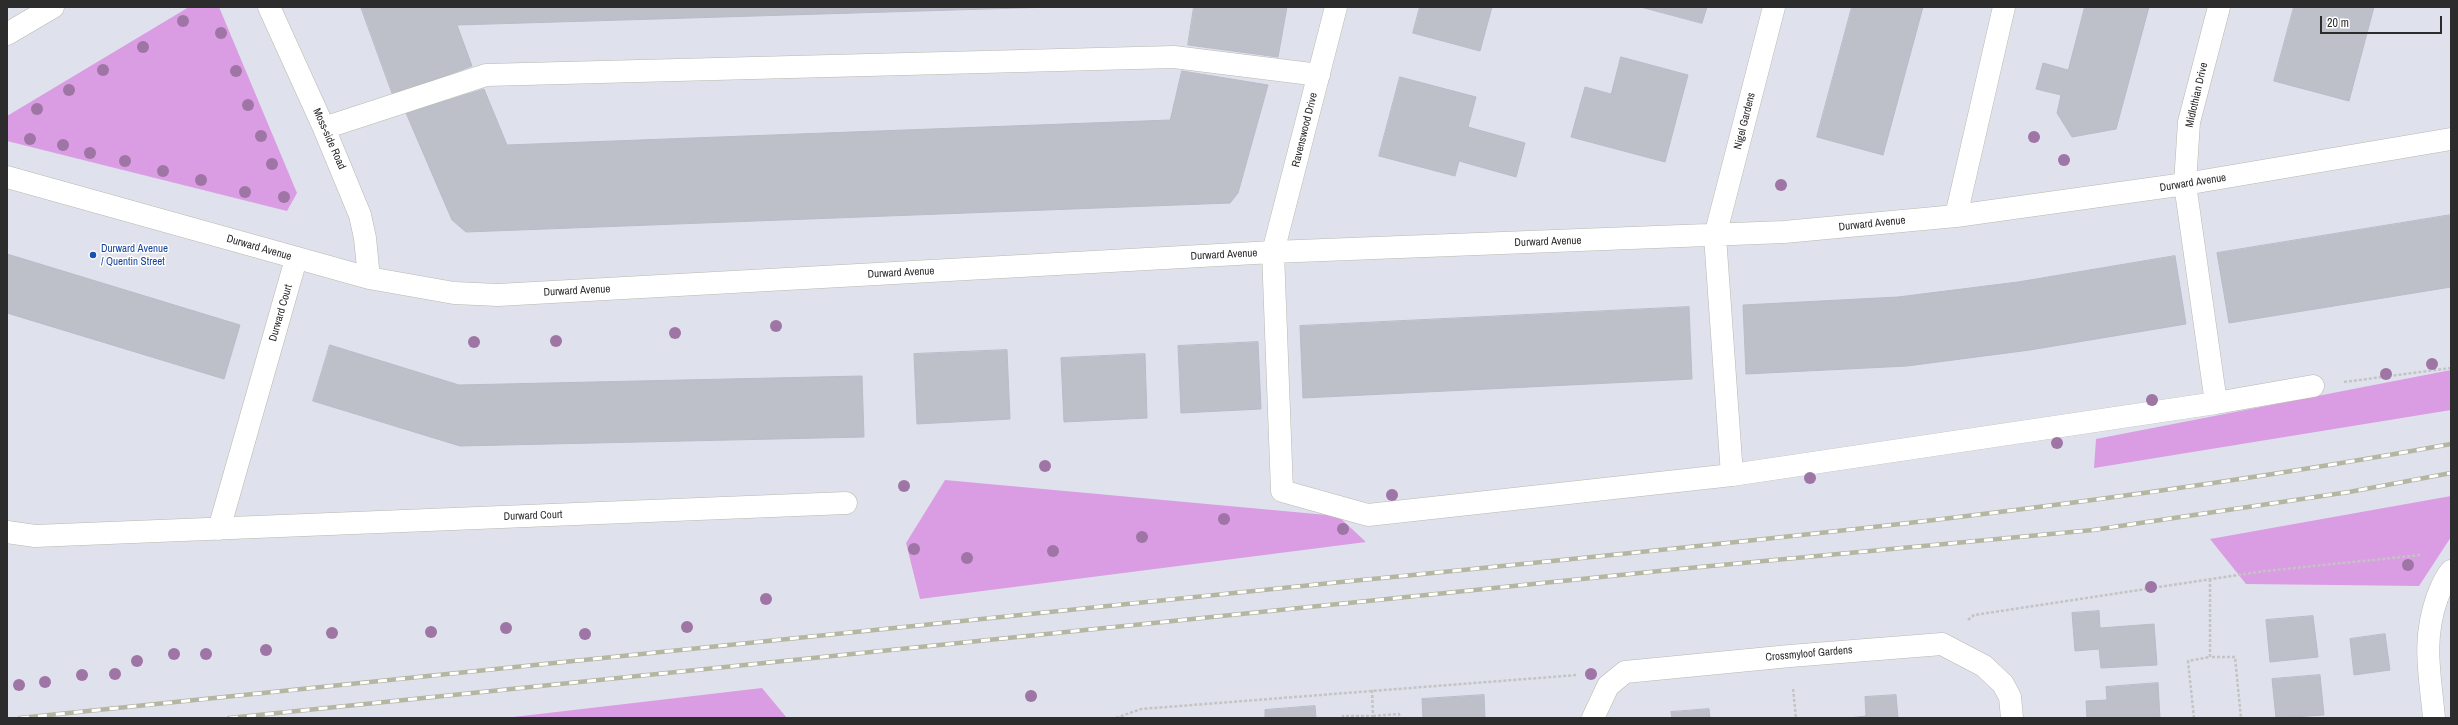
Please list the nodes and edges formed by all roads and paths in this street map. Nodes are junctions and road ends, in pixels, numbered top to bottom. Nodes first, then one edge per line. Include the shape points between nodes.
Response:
1 (53, 7) edge
2 (269, 7) edge
3 (1336, 7) edge
4 (1774, 7) edge
5 (2004, 7) edge
6 (2219, 7) edge
7 (7, 34) edge
8 (1319, 75) junction
9 (324, 128) junction
10 (2451, 139) edge
11 (7, 177) edge
12 (2185, 184) junction
13 (1956, 216) junction
14 (1715, 236) junction
15 (1274, 252) junction
16 (296, 258) junction
17 (368, 278) junction
18 (2451, 368) edge
19 (2313, 386) joint
20 (2216, 403) junction
21 (1732, 475) junction
22 (846, 504) dead end
23 (219, 529) junction
24 (7, 532) edge
25 (2426, 555) dead end
26 (2451, 571) edge
27 (2210, 579) junction
28 (1942, 644) junction
29 (2210, 657) junction
30 (1625, 672) junction
31 (1372, 690) junction
32 (1373, 716) junction
33 (1116, 718) edge
34 (1343, 718) edge
35 (1400, 718) edge
36 (1592, 718) edge
37 (2012, 718) edge
38 (2194, 718) edge
39 (2241, 718) edge
40 (2434, 718) edge

1 - 7 street
2 - 9 street, Moss-side Road
3 - 8 street, Ravenswood Drive
4 - 14 street, Nigel Gardens
5 - 13 street
6 - 12 street, Midlothian Drive via 2189,122
8 - 9 street via 1174,57 486,75
8 - 15 street, Ravenswood Drive
9 - 17 street, Moss-side Road via 360,215 365,238
10 - 12 street, Durward Avenue
11 - 16 street, Durward Avenue
12 - 13 street, Durward Avenue
12 - 20 street, Midlothian Drive
13 - 14 street, Durward Avenue
14 - 15 street, Durward Avenue
14 - 21 street, Nigel Gardens
15 - 17 street, Durward Avenue via 498,296 454,293
15 - 21 street, Ravenswood Drive via 1282,491 1368,515
16 - 17 street, Durward Avenue
16 - 23 street, Durward Court
18 - 19 path
19 - 20 street
20 - 21 street
22 - 23 street, Durward Court
23 - 24 street, Durward Court via 34,536
25 - 27 path
26 - 40 street via 2444,578 2431,618 2427,645
27 - 28 path via 1974,615
27 - 29 path
28 - 30 street, Crossmyloof Gardens
28 - 37 street via 1984,666 2003,684 2010,698
29 - 38 path via 2188,661
29 - 39 path via 2235,657
30 - 31 path
30 - 36 street via 1608,686
31 - 32 path
31 - 33 path via 1141,709
32 - 34 path
32 - 35 path via 1399,714

